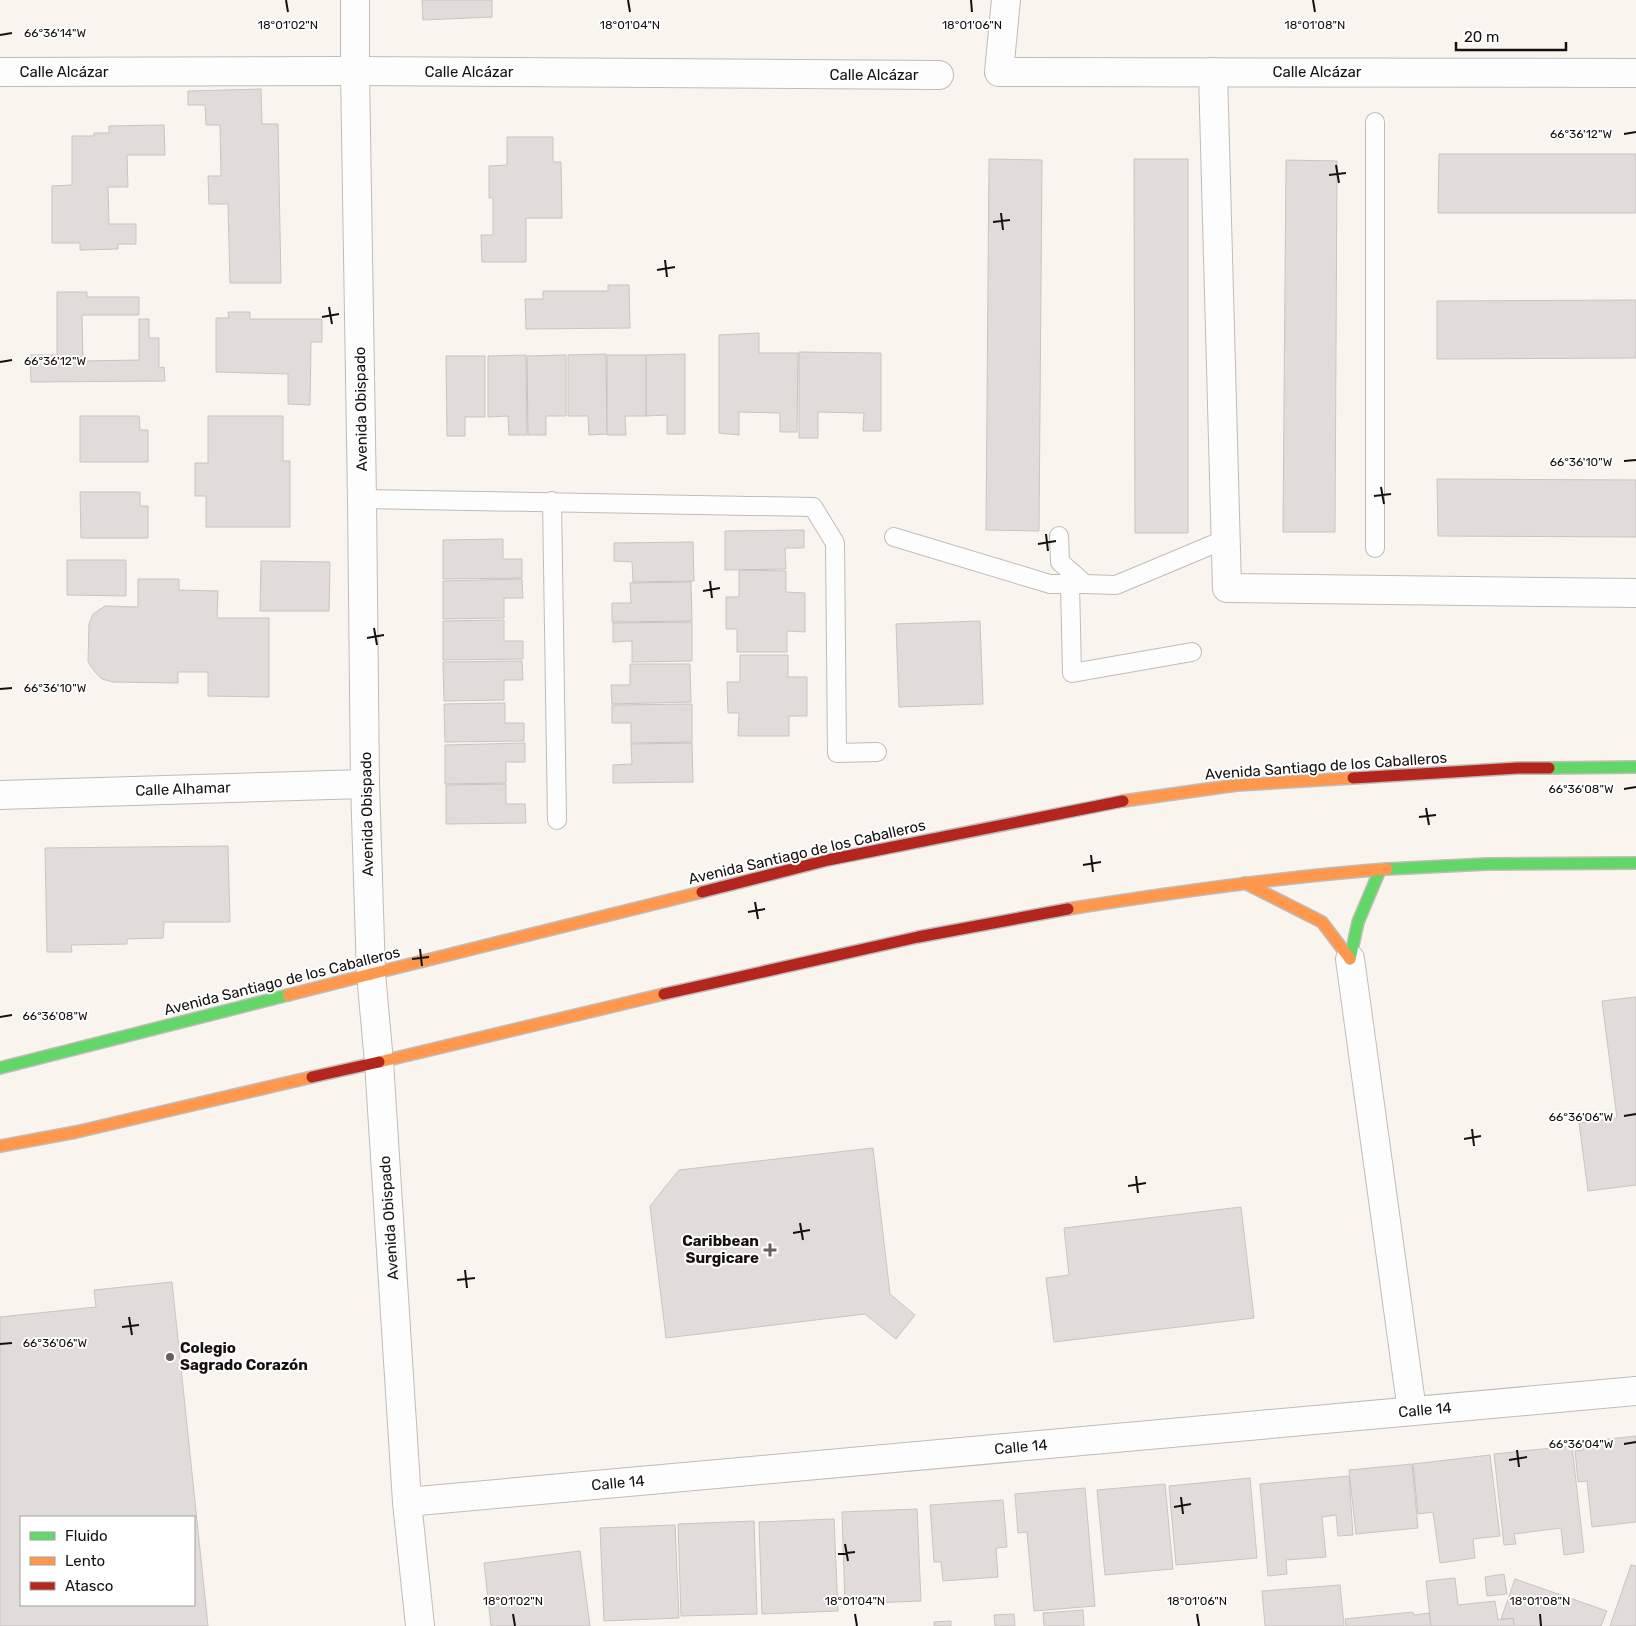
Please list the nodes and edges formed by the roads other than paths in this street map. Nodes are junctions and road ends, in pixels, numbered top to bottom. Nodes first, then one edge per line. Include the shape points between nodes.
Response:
1 (355, 0) edge
2 (1006, 0) edge
3 (355, 71) junction
4 (0, 72) edge
5 (1213, 72) junction
6 (1636, 73) edge
7 (938, 75) dead end
8 (1375, 122) dead end
9 (362, 499) junction
10 (552, 502) junction
11 (894, 536) dead end
12 (1059, 536) dead end
13 (1226, 539) junction
14 (1375, 548) dead end
15 (1077, 584) junction
16 (1636, 593) edge
17 (1192, 652) dead end
18 (876, 752) dead end
19 (1636, 767) edge
20 (366, 784) junction
21 (0, 795) edge
22 (557, 820) dead end
23 (1636, 863) edge
24 (1380, 870) junction
25 (1245, 883) junction
26 (1350, 959) junction
27 (371, 974) junction
28 (379, 1062) junction
29 (0, 1068) edge
30 (0, 1146) edge
31 (1636, 1391) edge
32 (1412, 1411) junction
33 (407, 1502) junction
34 (420, 1626) edge

1 - 3 street, Avenida Obispado
2 - 5 street, Calle Alcázar via 999,72
3 - 4 street, Calle Alcázar
3 - 7 street, Calle Alcázar
3 - 9 street, Avenida Obispado
5 - 6 street, Calle Alcázar
5 - 13 street
8 - 14 lane
9 - 10 lane
9 - 20 street, Avenida Obispado
10 - 18 lane via 812,507 835,543 837,753
10 - 22 lane
11 - 15 lane via 1050,584
12 - 15 lane via 1060,562
13 - 15 lane via 1116,585
13 - 16 street via 1227,588
15 - 17 lane via 1072,672
19 - 27 main road, Avenida Santiago de los Caballeros via 1518,768 1237,785 1104,804 828,860
20 - 21 street, Calle Alhamar
20 - 27 street, Avenida Obispado
23 - 24 main road
24 - 25 main road
24 - 26 main road via 1358,922
25 - 26 main road via 1322,922
25 - 28 main road via 1078,907 835,954
26 - 32 street
27 - 28 street, Avenida Obispado
27 - 29 main road, Avenida Santiago de los Caballeros
28 - 30 main road via 76,1132
28 - 33 street, Avenida Obispado
31 - 32 street, Calle 14
32 - 33 street, Calle 14
33 - 34 street, Avenida Obispado

